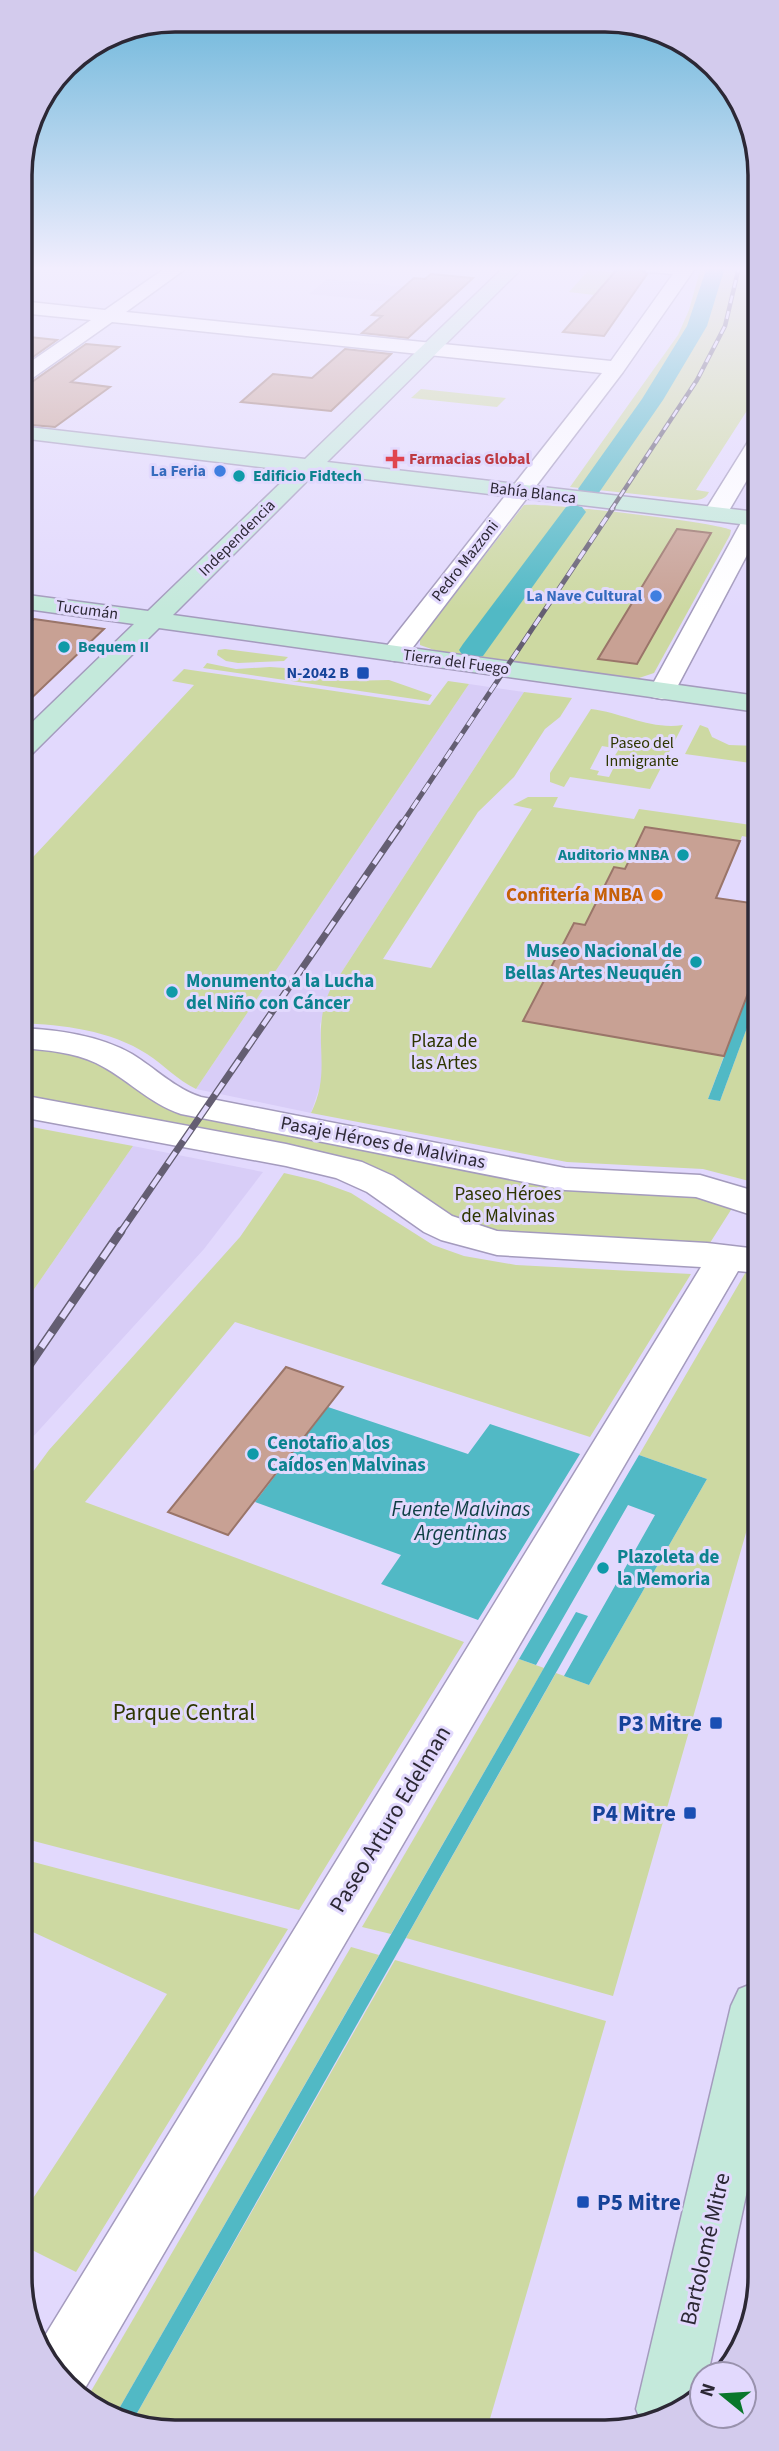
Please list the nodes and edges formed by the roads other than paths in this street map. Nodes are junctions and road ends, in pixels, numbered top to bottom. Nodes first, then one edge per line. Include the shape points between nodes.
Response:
1 (398, 381) edge
2 (606, 381) edge
3 (32, 433) edge
4 (748, 460) edge
5 (310, 466) junction
6 (520, 491) junction
7 (715, 514) junction
8 (748, 518) edge
9 (748, 534) edge
10 (32, 603) edge
11 (154, 619) junction
12 (395, 653) junction
13 (662, 691) junction
14 (748, 703) edge
15 (32, 738) edge
16 (32, 1039) edge
17 (32, 1107) edge
18 (748, 1202) edge
19 (740, 1264) edge
20 (747, 2074) edge
21 (63, 2365) edge
22 (669, 2404) edge

1 - 5 main road, Independencia
2 - 6 street, Pedro Mazzoni
3 - 5 main road, Bahía Blanca
4 - 7 street
5 - 6 main road, Bahía Blanca
5 - 11 main road, Independencia
6 - 7 main road, Bahía Blanca
6 - 12 street, Pedro Mazzoni
7 - 8 main road, Bahía Blanca
9 - 13 street
10 - 11 main road, Tucumán
11 - 12 main road, Tierra del Fuego
11 - 15 main road, Independencia
12 - 13 main road, Tierra del Fuego
13 - 14 main road, Tierra del Fuego
16 - 18 street, Pasaje Héroes de Malvinas via 107,1056 163,1094 194,1106 565,1178 699,1186
17 - 19 street, Pasaje Héroes de Malvinas via 340,1168 380,1184 438,1224 497,1243 707,1255
19 - 21 street, Paseo Arturo Edelman
20 - 22 main road, Bartolomé Mitre

